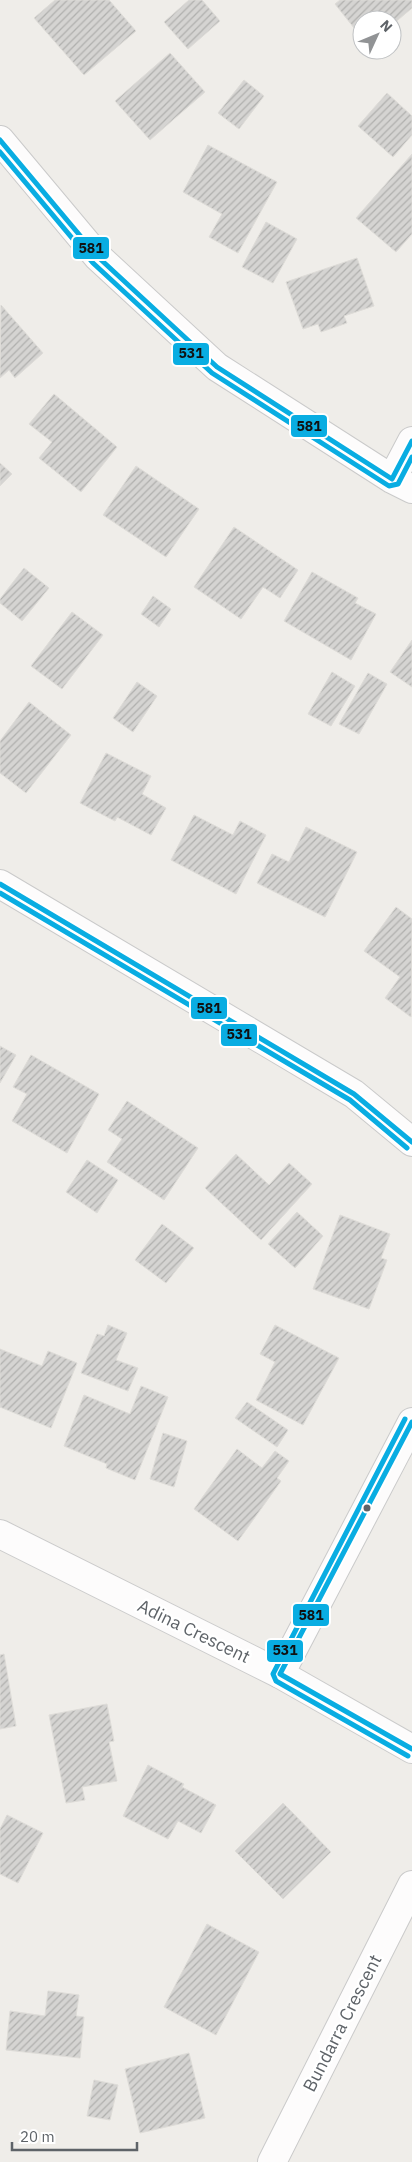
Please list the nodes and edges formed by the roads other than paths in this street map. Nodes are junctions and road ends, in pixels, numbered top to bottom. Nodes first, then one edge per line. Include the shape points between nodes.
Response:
1 (0, 140) edge
2 (412, 441) edge
3 (402, 484) edge
4 (0, 884) edge
5 (412, 1142) edge
6 (412, 1422) edge
7 (0, 1534) edge
8 (280, 1674) junction
9 (412, 1749) edge
10 (412, 1885) edge
11 (272, 2162) edge

1 - 3 street via 98,257 217,366
2 - 3 street
4 - 5 street via 354,1094
6 - 8 street
7 - 8 street, Adina Crescent
8 - 9 street, Adina Crescent
10 - 11 street, Bundarra Crescent

